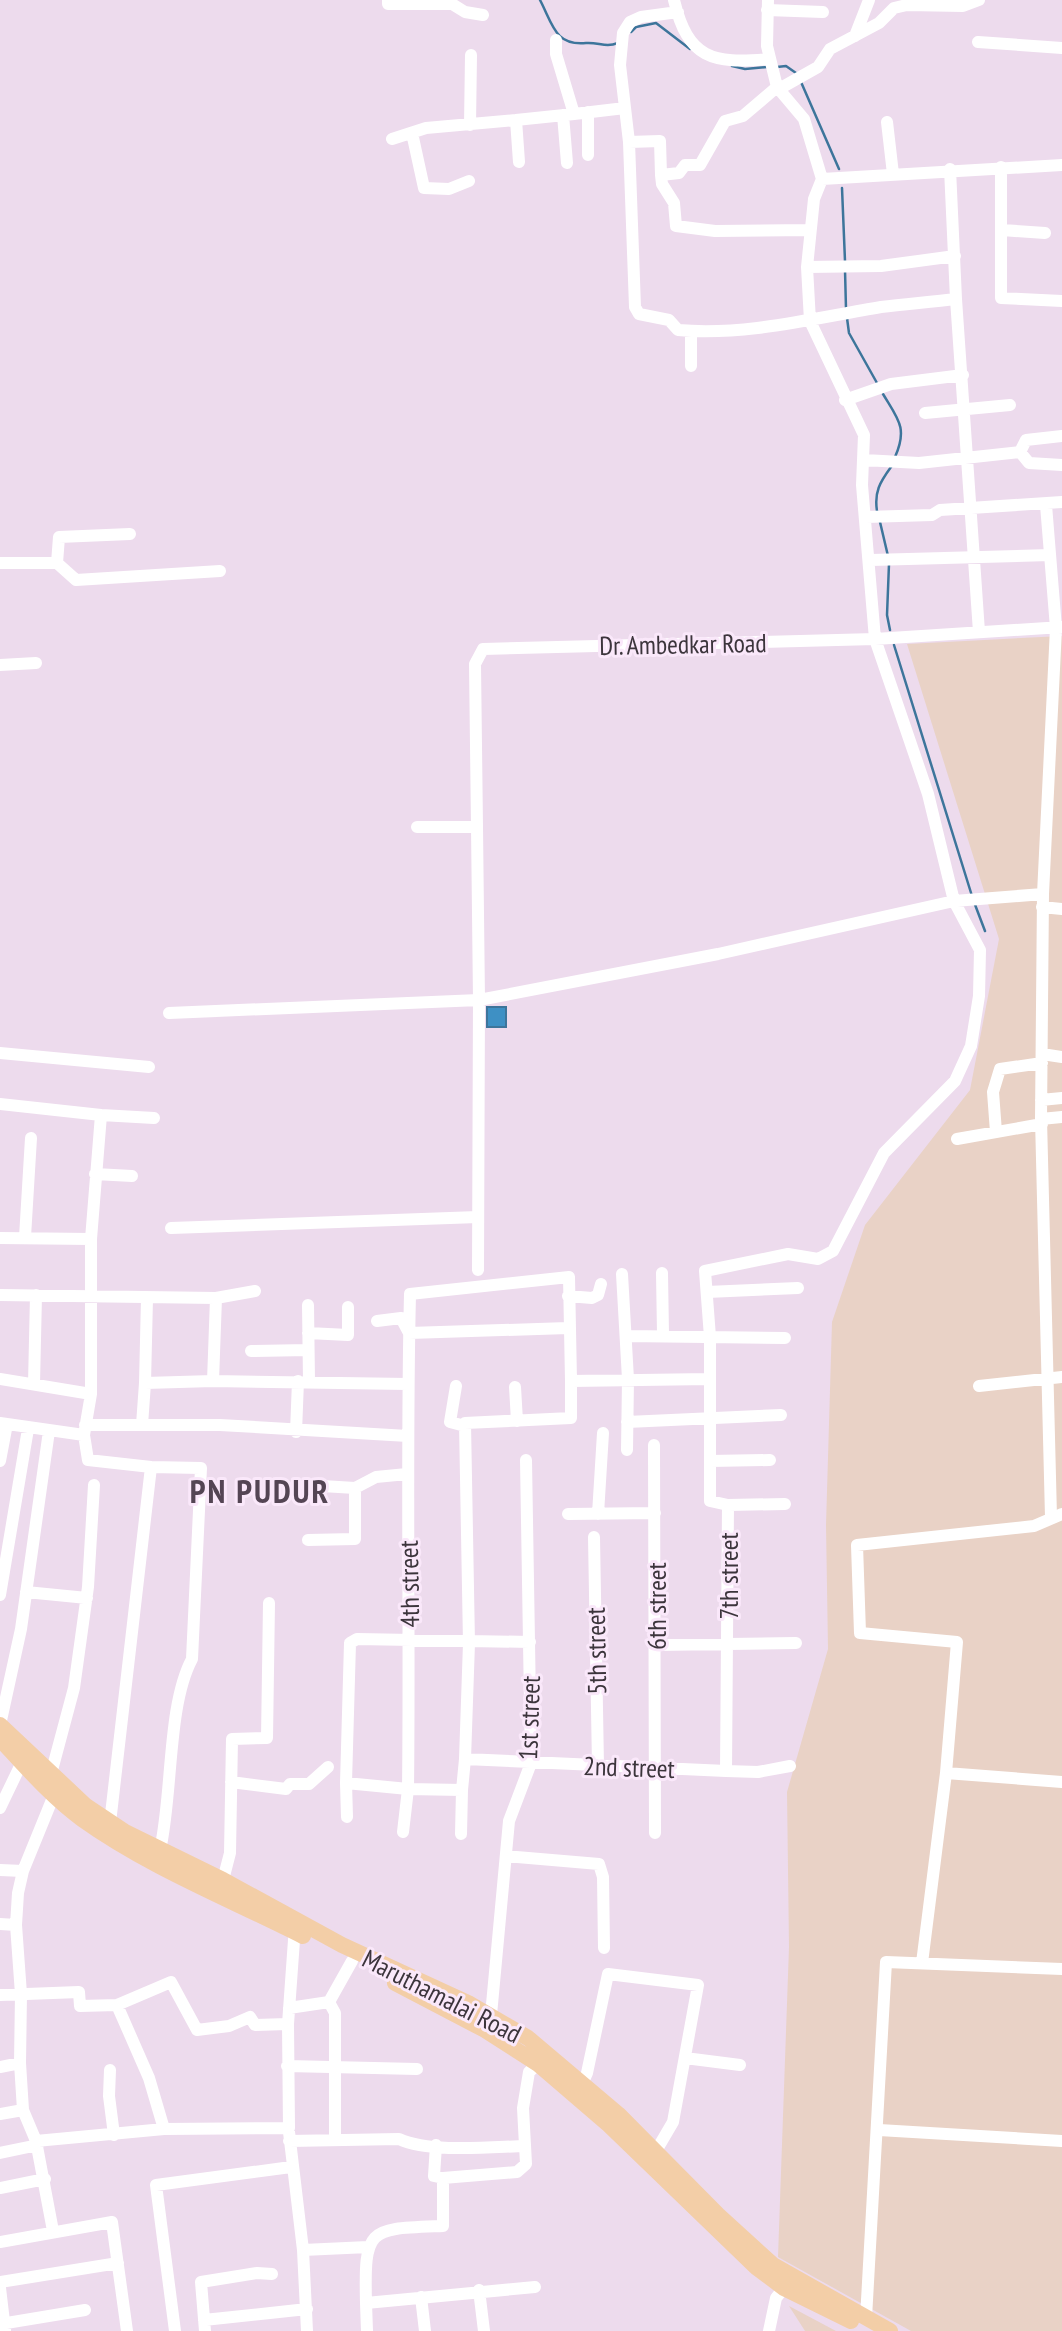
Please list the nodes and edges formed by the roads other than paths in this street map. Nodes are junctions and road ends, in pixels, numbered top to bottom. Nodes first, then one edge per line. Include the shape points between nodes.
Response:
1 (388, 0) edge
2 (879, 0) edge
3 (979, 0) edge
4 (868, 4) edge
5 (767, 5) edge
6 (676, 6) edge
7 (823, 12) dead end
8 (483, 15) dead end
9 (855, 36) junction
10 (556, 40) dead end
11 (978, 43) dead end
12 (1062, 48) edge
13 (471, 55) dead end
14 (770, 63) junction
15 (778, 88) junction
16 (625, 108) junction
17 (588, 112) junction
18 (568, 115) junction
19 (516, 120) junction
20 (887, 122) dead end
21 (470, 125) junction
22 (412, 133) junction
23 (392, 139) dead end
24 (629, 142) junction
25 (588, 155) dead end
26 (519, 162) dead end
27 (568, 163) dead end
28 (1062, 165) edge
29 (1001, 167) junction
30 (950, 169) junction
31 (892, 174) junction
32 (661, 175) junction
33 (822, 178) junction
34 (469, 181) dead end
35 (810, 230) junction
36 (1002, 230) junction
37 (1045, 233) dead end
38 (955, 256) junction
39 (807, 267) junction
40 (956, 299) junction
41 (1062, 301) edge
42 (810, 321) junction
43 (691, 331) junction
44 (691, 366) dead end
45 (963, 375) junction
46 (845, 400) junction
47 (1010, 405) dead end
48 (965, 408) junction
49 (925, 413) dead end
50 (1062, 436) edge
51 (1020, 452) junction
52 (968, 458) junction
53 (864, 460) junction
54 (1062, 465) edge
55 (1062, 502) edge
56 (1046, 505) junction
57 (971, 510) junction
58 (866, 517) junction
59 (130, 534) dead end
60 (1050, 555) junction
61 (974, 558) junction
62 (871, 560) junction
63 (57, 563) junction
64 (0, 564) edge
65 (220, 571) dead end
66 (1059, 627) edge
67 (979, 632) junction
68 (875, 639) junction
69 (36, 663) dead end
70 (0, 665) edge
71 (1048, 728) junction
72 (1062, 729) edge
73 (417, 827) dead end
74 (477, 827) junction
75 (967, 900) junction
76 (1042, 901) junction
77 (1062, 909) edge
78 (479, 1000) junction
79 (169, 1013) dead end
80 (0, 1054) edge
81 (1062, 1057) edge
82 (1042, 1058) junction
83 (149, 1067) dead end
84 (1062, 1098) edge
85 (1041, 1100) junction
86 (0, 1104) edge
87 (101, 1115) junction
88 (1062, 1117) edge
89 (153, 1118) dead end
90 (1041, 1122) junction
91 (996, 1132) junction
92 (32, 1138) dead end
93 (957, 1139) dead end
94 (95, 1174) junction
95 (132, 1176) dead end
96 (478, 1217) junction
97 (171, 1228) dead end
98 (25, 1237) junction
99 (0, 1238) edge
100 (91, 1239) junction
101 (478, 1270) dead end
102 (662, 1273) dead end
103 (622, 1274) dead end
104 (601, 1284) dead end
105 (798, 1288) dead end
106 (255, 1292) dead end
107 (706, 1292) junction
108 (0, 1294) edge
109 (36, 1295) junction
110 (89, 1296) junction
111 (568, 1296) junction
112 (147, 1298) junction
113 (216, 1298) junction
114 (308, 1305) dead end
115 (348, 1307) dead end
116 (377, 1321) dead end
117 (568, 1328) junction
118 (308, 1333) junction
119 (409, 1333) junction
120 (663, 1334) junction
121 (626, 1336) junction
122 (709, 1338) junction
123 (785, 1338) dead end
124 (308, 1350) junction
125 (251, 1351) dead end
126 (1062, 1377) edge
127 (1047, 1378) junction
128 (0, 1379) edge
129 (628, 1379) junction
130 (709, 1379) junction
131 (213, 1381) junction
132 (303, 1381) junction
133 (571, 1381) junction
134 (145, 1383) junction
135 (34, 1384) junction
136 (408, 1384) junction
137 (456, 1386) dead end
138 (979, 1386) dead end
139 (515, 1387) dead end
140 (91, 1394) junction
141 (781, 1415) dead end
142 (710, 1416) junction
143 (517, 1421) junction
144 (627, 1422) junction
145 (3, 1423) edge
146 (142, 1426) junction
147 (465, 1426) junction
148 (28, 1429) junction
149 (85, 1430) junction
150 (49, 1431) junction
151 (296, 1432) junction
152 (603, 1433) dead end
153 (408, 1436) junction
154 (654, 1445) dead end
155 (626, 1450) dead end
156 (526, 1460) dead end
157 (770, 1460) dead end
158 (0, 1461) edge
159 (710, 1461) junction
160 (151, 1467) junction
161 (407, 1474) junction
162 (94, 1485) dead end
163 (306, 1485) dead end
164 (355, 1488) junction
165 (785, 1504) dead end
166 (728, 1505) junction
167 (655, 1513) junction
168 (568, 1514) dead end
169 (598, 1514) junction
170 (1057, 1515) edge
171 (594, 1536) dead end
172 (308, 1540) dead end
173 (26, 1592) junction
174 (0, 1595) edge
175 (87, 1598) junction
176 (269, 1603) dead end
177 (410, 1641) junction
178 (530, 1642) junction
179 (469, 1643) junction
180 (796, 1643) dead end
181 (728, 1644) junction
182 (656, 1645) junction
183 (0, 1725) edge
184 (0, 1739) edge
185 (465, 1759) junction
186 (22, 1762) junction
187 (531, 1763) junction
188 (598, 1766) junction
189 (790, 1766) dead end
190 (328, 1767) dead end
191 (655, 1768) junction
192 (726, 1771) junction
193 (946, 1773) junction
194 (231, 1782) junction
195 (1062, 1782) edge
196 (346, 1783) junction
197 (55, 1784) junction
198 (408, 1789) junction
199 (462, 1790) junction
200 (0, 1808) edge
201 (347, 1817) dead end
202 (110, 1823) junction
203 (403, 1832) dead end
204 (655, 1833) dead end
205 (461, 1834) dead end
206 (160, 1850) junction
207 (506, 1856) junction
208 (0, 1870) edge
209 (23, 1871) junction
210 (223, 1880) junction
211 (0, 1924) edge
212 (16, 1925) junction
213 (294, 1926) junction
214 (604, 1948) dead end
215 (352, 1961) junction
216 (922, 1963) junction
217 (1062, 1969) edge
218 (21, 1994) junction
219 (0, 1995) edge
220 (330, 2002) junction
221 (117, 2005) junction
222 (289, 2008) junction
223 (488, 2022) junction
224 (288, 2024) junction
225 (685, 2058) junction
226 (20, 2063) junction
227 (538, 2064) junction
228 (740, 2065) dead end
229 (287, 2066) junction
230 (0, 2067) edge
231 (334, 2067) junction
232 (417, 2069) dead end
233 (110, 2070) dead end
234 (582, 2084) junction
235 (23, 2110) junction
236 (0, 2114) edge
237 (164, 2129) junction
238 (879, 2130) junction
239 (289, 2134) junction
240 (114, 2136) junction
241 (335, 2138) junction
242 (1062, 2141) edge
243 (37, 2143) junction
244 (436, 2145) junction
245 (525, 2146) junction
246 (656, 2151) junction
247 (0, 2153) edge
248 (291, 2167) junction
249 (443, 2178) junction
250 (45, 2179) junction
251 (0, 2188) edge
252 (53, 2231) junction
253 (0, 2242) edge
254 (368, 2247) junction
255 (303, 2250) junction
256 (118, 2263) junction
257 (272, 2274) dead end
258 (0, 2282) edge
259 (535, 2287) dead end
260 (0, 2288) edge
261 (784, 2288) junction
262 (479, 2290) junction
263 (421, 2297) junction
264 (366, 2303) junction
265 (307, 2309) junction
266 (85, 2310) dead end
267 (867, 2324) edge
268 (3, 2326) edge
269 (205, 2326) edge
270 (127, 2331) edge
271 (175, 2331) edge
272 (307, 2331) edge
273 (367, 2331) edge
274 (425, 2331) edge
275 (484, 2331) edge
276 (769, 2331) edge
277 (890, 2331) edge

1 - 8 street via 388,4 452,4
2 - 4 street
3 - 9 street via 963,6 894,8
4 - 9 street
5 - 7 street
5 - 14 street
6 - 14 street via 681,38 699,50 723,59
6 - 16 street via 630,22 623,33 620,65
9 - 15 street via 830,49 818,67
10 - 18 street
11 - 12 street
13 - 21 street
14 - 15 street
15 - 32 street via 743,116 725,121 700,165 685,165 679,173
15 - 33 street via 804,119
16 - 17 street
16 - 24 street
17 - 18 street
17 - 25 street
18 - 19 street
18 - 27 street
19 - 21 street
19 - 26 street
20 - 31 street
21 - 22 street
22 - 23 street
22 - 34 street via 424,188 449,188
24 - 32 street via 660,141
24 - 43 street via 635,307 639,314 662,317 678,330
28 - 29 street
29 - 30 street
29 - 36 street
30 - 31 street
30 - 38 street
31 - 33 street
32 - 35 street via 674,203 676,226 715,231
33 - 35 street
35 - 39 street
36 - 37 street
36 - 41 street via 1001,298
38 - 39 street
38 - 40 street
39 - 42 street
40 - 42 street
40 - 45 street
42 - 43 street
42 - 46 street
43 - 44 street
45 - 46 street via 891,384
45 - 48 street
46 - 53 street via 864,435
47 - 48 street
48 - 49 street
48 - 52 street
50 - 51 street via 1026,440
51 - 52 street
51 - 54 street via 1028,463
52 - 53 street via 919,463
52 - 57 street
53 - 58 street
55 - 56 street
56 - 57 street
56 - 60 street
57 - 58 street
57 - 61 street
58 - 62 street
59 - 63 street via 59,537
60 - 61 street
60 - 66 street
61 - 62 street
61 - 67 street
62 - 68 street
63 - 64 street
63 - 65 street via 76,580
66 - 67 street, Dr. Ambedkar Road
66 - 71 street
67 - 68 street, Dr. Ambedkar Road
68 - 74 street, Dr. Ambedkar Road via 483,649 475,664
68 - 75 street
69 - 70 street
71 - 72 street
71 - 76 street
73 - 74 street
74 - 78 street
75 - 76 street
75 - 78 street
75 - 107 street, 7th street via 980,950 979,996 971,1046 955,1081 884,1153 827,1257 788,1254 705,1270
76 - 77 street
76 - 82 street
78 - 79 street
78 - 96 street
80 - 83 street
81 - 82 street
82 - 85 street
82 - 91 street via 1000,1069 993,1092
84 - 85 street
85 - 90 street
86 - 87 street
87 - 89 street
87 - 94 street
88 - 90 street
90 - 91 street
90 - 127 street
91 - 93 street
92 - 98 street
94 - 95 street
94 - 100 street
96 - 97 street
96 - 101 street
98 - 99 street
98 - 100 street
100 - 110 street
102 - 120 street
103 - 121 street
104 - 111 street via 592,1298
105 - 107 street
106 - 113 street
107 - 122 street, 7th street
108 - 109 street
109 - 110 street
109 - 135 street
110 - 112 street
110 - 140 street
111 - 117 street
111 - 119 street, 4th street via 569,1277 410,1294
112 - 113 street
112 - 134 street
113 - 131 street
114 - 118 street
115 - 118 street via 348,1335
116 - 119 street via 401,1318
117 - 119 street
117 - 133 street
118 - 124 street
119 - 136 street, 4th street
120 - 121 street
120 - 122 street
121 - 129 street
122 - 123 street
122 - 130 street, 7th street
124 - 125 street
124 - 132 street
126 - 127 street
127 - 138 street
127 - 170 street
128 - 135 street
129 - 130 street
129 - 133 street
129 - 144 street
130 - 142 street, 7th street
131 - 132 street
131 - 134 street
132 - 136 street
132 - 151 street
133 - 143 street via 571,1418
134 - 146 street
135 - 140 street
136 - 153 street, 4th street
137 - 147 street via 450,1422
139 - 143 street
140 - 149 street
141 - 142 street
142 - 144 street
142 - 159 street, 7th street
143 - 147 street
144 - 155 street
145 - 148 street
145 - 158 street
146 - 149 street
146 - 151 street via 219,1425
147 - 179 street
148 - 150 street
148 - 174 street
149 - 150 street
149 - 160 street via 87,1465
150 - 173 street
151 - 153 street
152 - 169 street
153 - 161 street, 4th street
154 - 167 street, 6th street
156 - 178 street, 1st street
157 - 159 street
159 - 166 street, 7th street via 710,1501
160 - 202 street
160 - 206 street via 201,1468 192,1659 181,1680
161 - 164 street via 376,1477
161 - 177 street, 4th street
162 - 175 street
163 - 164 street
164 - 172 street via 355,1539
165 - 166 street
166 - 181 street, 7th street
167 - 169 street
167 - 182 street, 6th street
168 - 169 street
170 - 193 street via 1034,1526 857,1545 860,1633 957,1643
171 - 188 street, 5th street
173 - 175 street
173 - 183 street
175 - 197 street
176 - 194 street via 267,1738 232,1739
177 - 179 street
177 - 196 street via 357,1639 351,1643
177 - 198 street, 4th street
178 - 179 street
178 - 187 street, 1st street
179 - 185 street
180 - 181 street
181 - 182 street
181 - 192 street, 7th street
182 - 191 street, 6th street
183 - 197 main road, Maruthamalai Road
184 - 186 main road, Maruthamalai Road
185 - 187 street, 2nd street
185 - 199 street
186 - 197 main road, Maruthamalai Road
186 - 200 street
187 - 188 street, 2nd street
187 - 207 street, 1st street via 509,1821
188 - 191 street, 2nd street
189 - 192 street, 2nd street
190 - 194 street via 309,1784 290,1784 286,1789
191 - 192 street, 2nd street
191 - 204 street, 6th street
193 - 195 street
193 - 216 street
194 - 210 street via 230,1853
196 - 198 street
196 - 201 street
197 - 202 main road, Maruthamalai Road
197 - 209 street
197 - 213 main road, Maruthamalai Road via 116,1841
198 - 199 street
198 - 203 street, 4th street
199 - 205 street
202 - 206 main road, Maruthamalai Road
206 - 210 main road, Maruthamalai Road
207 - 214 street via 599,1864
207 - 223 street, 1st street
208 - 209 street
209 - 212 street
210 - 213 main road, Maruthamalai Road
211 - 212 street
212 - 218 street
213 - 215 main road, Maruthamalai Road
213 - 222 street
213 - 223 main road, Maruthamalai Road via 406,1977
215 - 220 street
215 - 223 main road, Maruthamalai Road
216 - 217 street
216 - 238 street via 886,1962
218 - 219 street
218 - 221 street via 79,1992 80,2006
218 - 226 street
220 - 222 street
220 - 231 street via 335,2013
221 - 224 street via 171,1982 197,2030 229,2026 250,2017 255,2025
221 - 237 street via 149,2078
222 - 224 street
223 - 227 main road, Maruthamalai Road
223 - 234 main road, Maruthamalai Road via 528,2038
224 - 229 street
225 - 228 street
225 - 234 street via 698,1986 608,1973
225 - 246 street via 673,2122
226 - 230 street
226 - 235 street
227 - 245 street via 529,2072 523,2108
227 - 261 main road, Maruthamalai Road via 609,2125 739,2252
229 - 231 street
229 - 239 street
231 - 232 street
231 - 241 street
233 - 240 street
234 - 246 main road, Maruthamalai Road
235 - 236 street
235 - 243 street
237 - 239 street
237 - 240 street
238 - 242 street
238 - 267 street
239 - 241 street
239 - 248 street
240 - 243 street
241 - 244 street
243 - 247 street
243 - 250 street
244 - 245 street
244 - 249 street via 434,2176
245 - 249 street via 526,2164 517,2172
246 - 267 main road, Maruthamalai Road via 773,2265
248 - 255 street
248 - 271 street via 156,2185
249 - 254 street via 443,2227 386,2229
250 - 251 street
250 - 252 street
252 - 253 street
252 - 256 street via 112,2222
254 - 255 street
254 - 264 street
255 - 265 street
256 - 258 street
256 - 270 street
257 - 269 street via 201,2282
259 - 262 street
260 - 268 street
261 - 267 main road, Maruthamalai Road
261 - 276 street via 776,2298
262 - 263 street
262 - 275 street
263 - 264 street
263 - 274 street
264 - 273 street
265 - 269 street
265 - 272 street
266 - 268 street
267 - 277 main road, Maruthamalai Road

